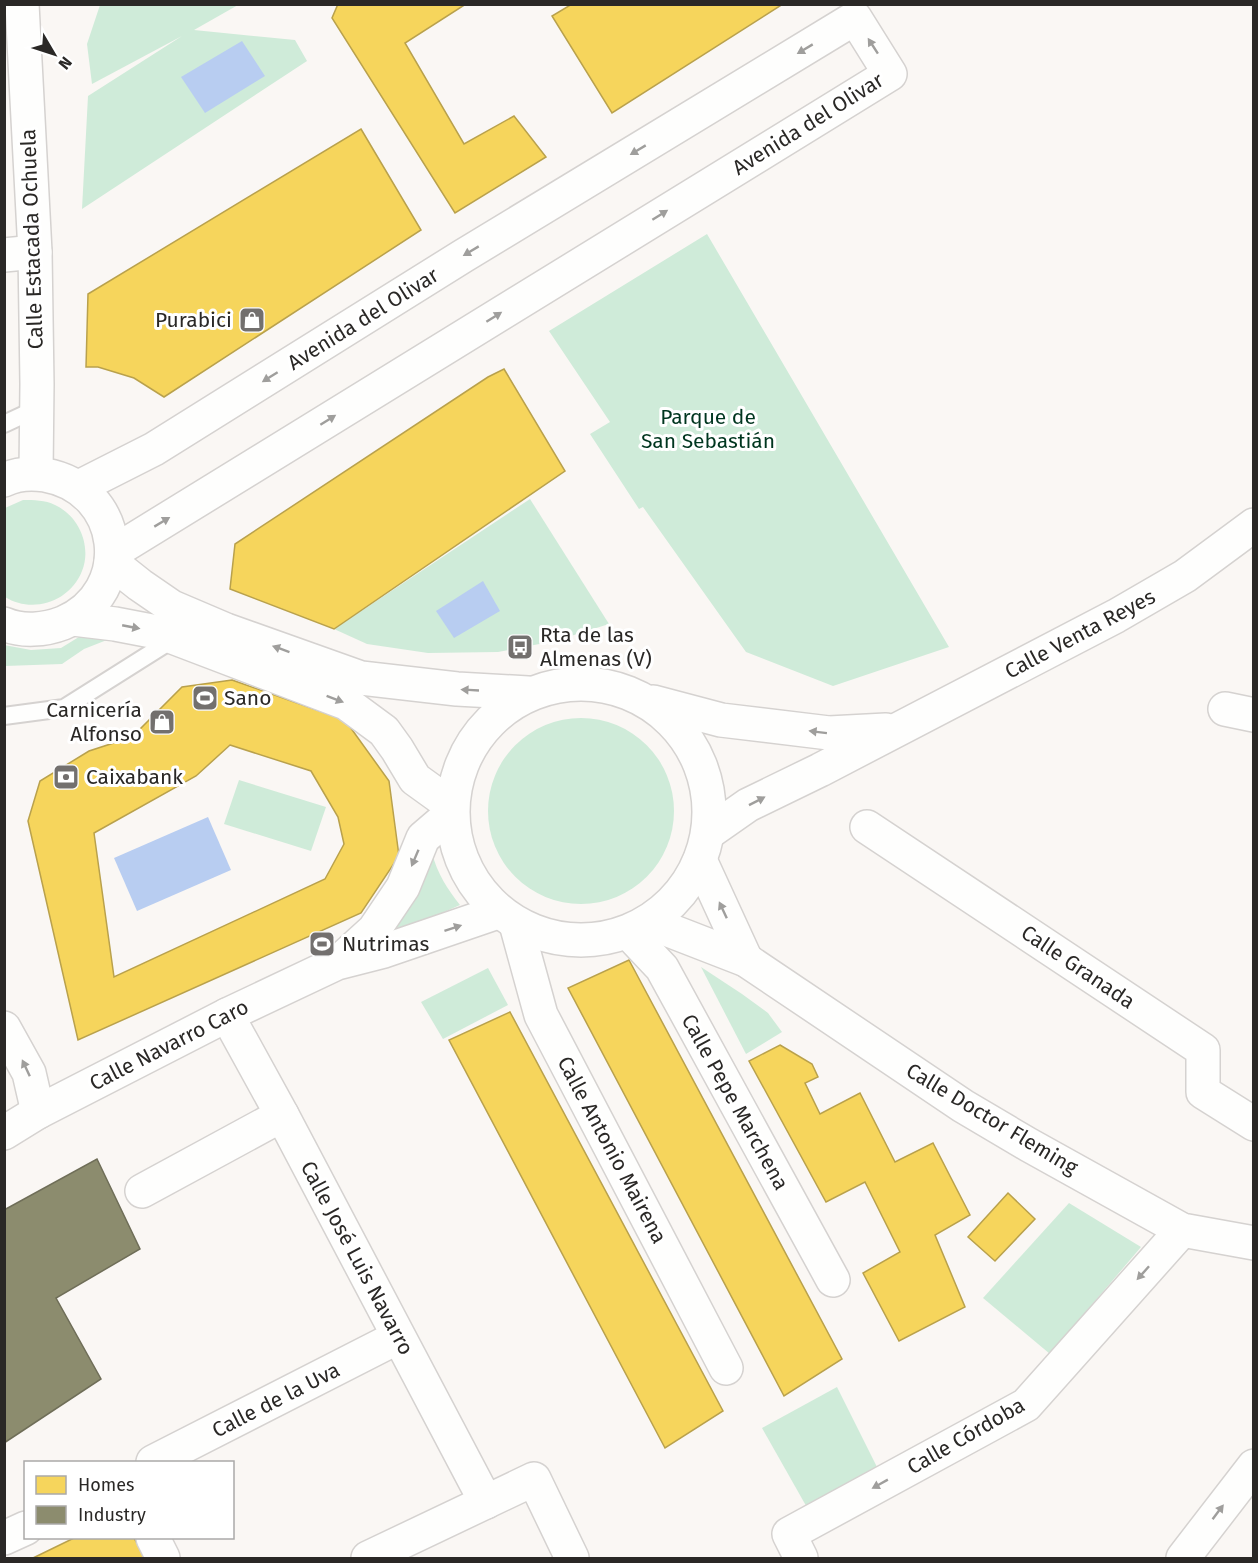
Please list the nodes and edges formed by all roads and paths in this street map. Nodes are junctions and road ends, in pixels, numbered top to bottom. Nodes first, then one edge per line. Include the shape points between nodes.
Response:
1 (22, 4) edge
2 (20, 254) edge
3 (36, 409) junction
4 (4, 424) edge
5 (36, 473) junction
6 (4, 480) edge
7 (79, 487) junction
8 (1254, 525) edge
9 (112, 557) junction
10 (73, 619) junction
11 (4, 624) edge
12 (175, 638) junction
13 (528, 693) junction
14 (647, 700) junction
15 (4, 716) edge
16 (897, 729) junction
17 (451, 810) junction
18 (867, 827) dead end
19 (704, 847) junction
20 (507, 918) junction
21 (638, 927) junction
22 (746, 960) junction
23 (337, 963) junction
24 (228, 1015) junction
25 (4, 1028) edge
26 (38, 1112) junction
27 (282, 1115) junction
28 (1254, 1124) edge
29 (4, 1132) edge
30 (142, 1191) dead end
31 (1182, 1230) junction
32 (1254, 1243) edge
33 (833, 1280) dead end
34 (398, 1337) junction
35 (726, 1368) dead end
36 (155, 1461) edge
37 (1254, 1466) edge
38 (486, 1502) junction
39 (24, 1529) edge
40 (4, 1539) edge
41 (154, 1539) edge
42 (164, 1558) edge
43 (368, 1558) edge
44 (572, 1558) edge
45 (801, 1558) edge
46 (1183, 1558) edge

1 - 2 street, Calle Estacada Ochuela
2 - 3 street, Calle Estacada Ochuela
3 - 4 lane
3 - 5 street, Calle Estacada Ochuela
5 - 6 street
5 - 7 street via 58,477
7 - 9 street via 97,505 108,527
9 -> 7 street, Avenida del Olivar via 890,74 855,18 154,449
8 - 16 street, Calle Venta Reyes via 1185,576 1116,616
9 - 10 street via 105,585 92,604
13 -> 9 street via 361,678 172,607 140,585
10 - 11 street via 53,627 30,629
10 -> 12 street
12 - 15 lane via 63,708
12 -> 17 street via 346,703 384,731 415,779
13 - 14 street via 568,683 609,685
13 - 17 street via 498,712 474,738 458,770
16 -> 14 street, Calle Venta Reyes via 829,734 721,720
14 - 19 street via 677,725 698,757 709,794
19 -> 16 street, Calle Venta Reyes via 748,805
17 - 20 street via 464,868
17 -> 23 street, Calle Navarro Caro via 423,838 403,887 374,930
18 - 28 street, Calle Granada via 1203,1050 1203,1092
19 - 21 street via 679,895
22 -> 19 street
20 - 21 street via 552,938 590,941
23 -> 20 street, Calle Navarro Caro
20 - 35 street, Calle Antonio Mairena via 541,1015
21 - 22 street, Calle Doctor Fleming
21 - 33 street, Calle Pepe Marchena
22 - 31 street, Calle Doctor Fleming via 963,1106
23 - 24 street, Calle Navarro Caro
24 - 26 street, Calle Navarro Caro
24 - 27 street, Calle José Luis Navarro
26 -> 25 street via 29,1073
26 - 29 street, Calle Navarro Caro
27 - 30 street
27 - 34 street, Calle José Luis Navarro
31 - 32 street, Calle Doctor Fleming
31 -> 45 street, Calle Córdoba via 1026,1405 789,1534
34 - 36 street, Calle de la Uva
34 - 38 street, Calle José Luis Navarro
46 -> 37 street
38 - 43 street
38 - 44 street via 534,1479
39 - 40 street
41 - 42 street

